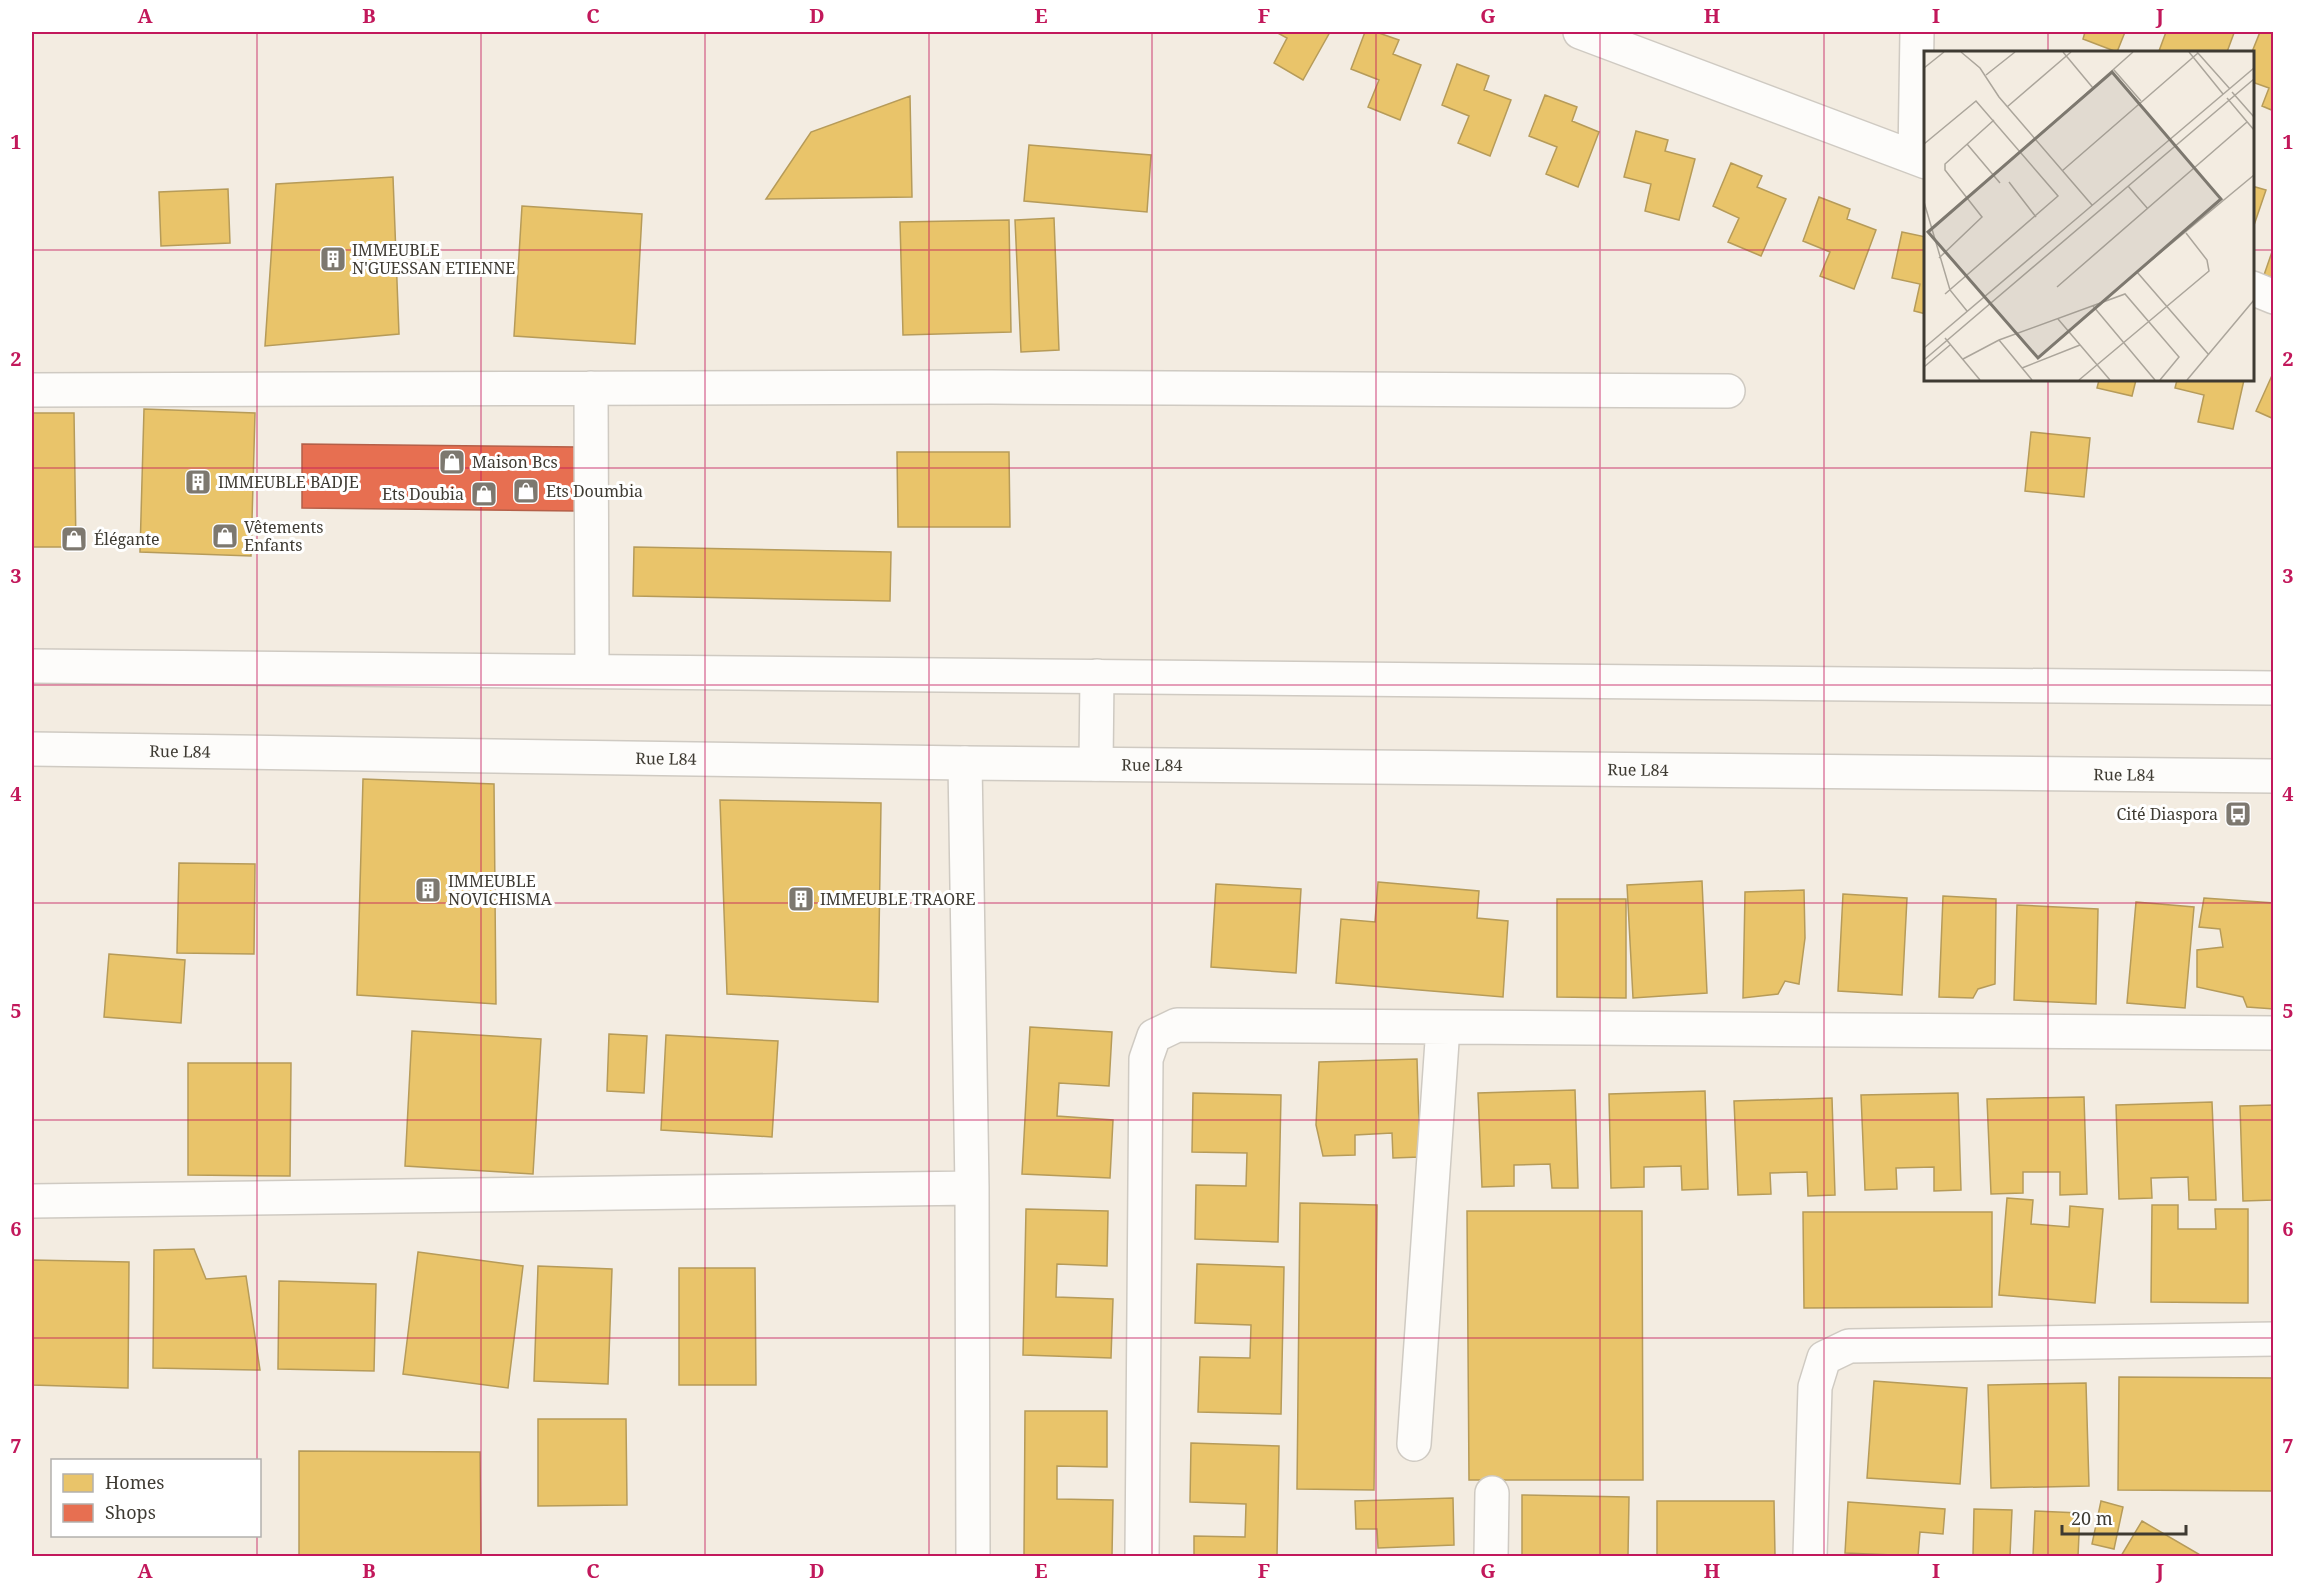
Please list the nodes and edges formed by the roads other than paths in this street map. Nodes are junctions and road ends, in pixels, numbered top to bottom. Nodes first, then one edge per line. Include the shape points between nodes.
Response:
1 (1917, 32) edge
2 (1587, 33) edge
3 (1920, 159) edge
4 (2254, 288) edge
5 (2274, 297) edge
6 (591, 388) junction
7 (32, 390) edge
8 (1728, 391) dead end
9 (32, 666) edge
10 (592, 671) junction
11 (1097, 676) junction
12 (2274, 688) edge
13 (32, 749) edge
14 (965, 763) junction
15 (1096, 764) junction
16 (2274, 776) edge
17 (1443, 1027) junction
18 (2274, 1033) edge
19 (972, 1188) junction
20 (32, 1201) edge
21 (2274, 1339) edge
22 (1414, 1444) dead end
23 (1492, 1493) dead end
24 (973, 1557) edge
25 (1142, 1557) edge
26 (1491, 1557) edge
27 (1810, 1557) edge

1 - 3 street
2 - 3 street
4 - 5 street
6 - 7 street
6 - 8 street
6 - 10 street
9 - 10 street
10 - 11 street
11 - 12 street
11 - 15 street
13 - 14 street, Rue L84
14 - 15 street, Rue L84
14 - 19 street
15 - 16 street, Rue L84
17 - 18 street
17 - 22 street
17 - 25 street via 1177,1025 1154,1036 1146,1059
19 - 20 street
19 - 24 street
21 - 27 street via 1849,1346 1824,1358 1815,1387
23 - 26 street

